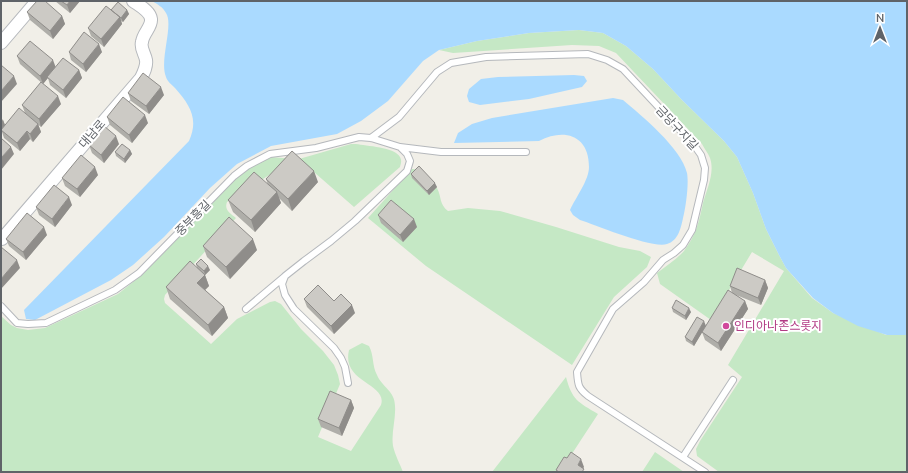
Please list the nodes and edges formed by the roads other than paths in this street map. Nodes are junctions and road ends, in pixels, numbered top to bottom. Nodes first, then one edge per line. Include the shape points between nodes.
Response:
1 (37, 1) edge
2 (134, 1) edge
3 (1, 43) edge
4 (371, 138) junction
5 (400, 147) junction
6 (526, 152) dead end
7 (1, 238) edge
8 (285, 276) junction
9 (1, 306) edge
10 (246, 309) dead end
11 (733, 380) dead end
12 (348, 383) dead end
13 (683, 456) junction
14 (705, 472) edge

1 - 3 street
2 - 7 street, 대남로 via 149,13 151,19 141,44 146,59 141,78
4 - 5 lane, 중부흥길
4 - 9 lane, 중부흥길 via 359,137 316,148 270,154 247,166 139,272 115,290 46,323 17,323
4 - 13 lane, 금당구지길 via 399,117 437,72 451,64 486,57 588,54 623,69 694,145 705,168 704,180 692,230 683,245 663,260 644,282 613,309 577,372 578,382 580,390 588,396
5 - 6 lane, 중부흥길 via 441,152
5 - 8 lane via 410,161 406,171 355,221
8 - 10 lane
8 - 12 lane via 282,284 285,295 294,309 334,348 345,367
11 - 13 lane
13 - 14 lane, 금당구지길

